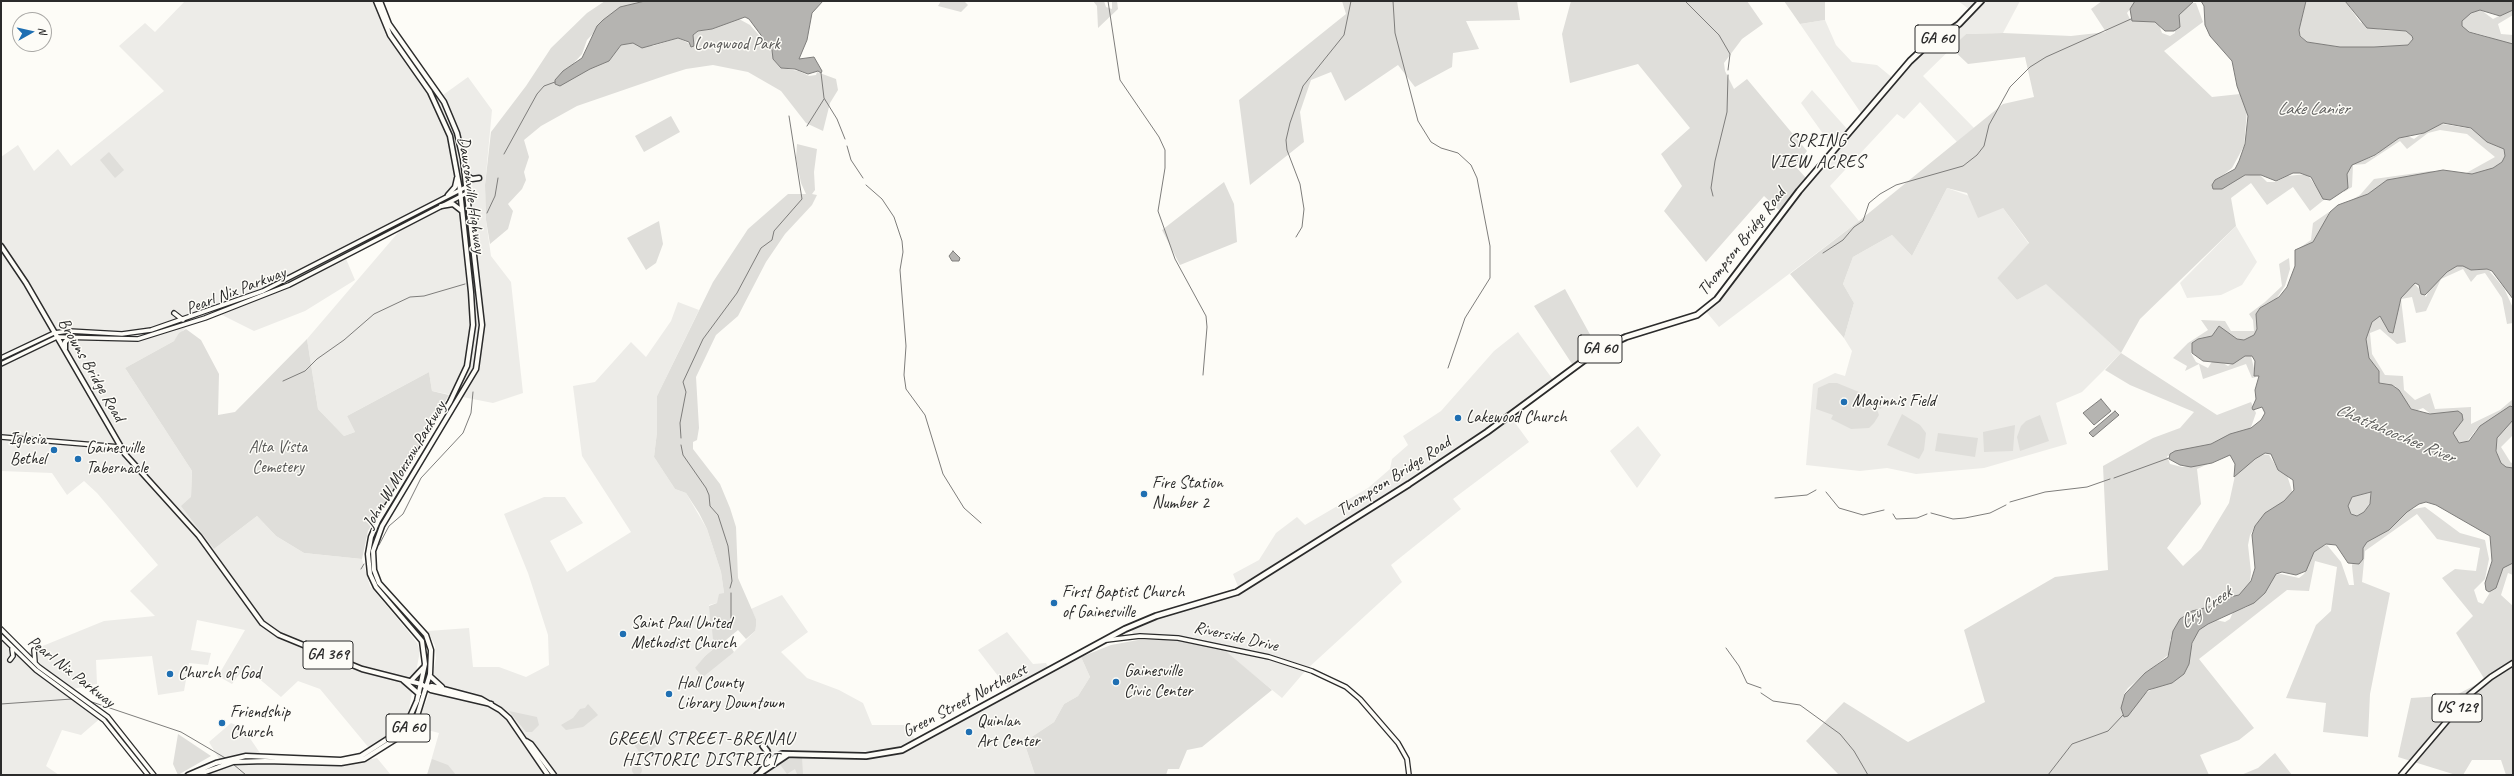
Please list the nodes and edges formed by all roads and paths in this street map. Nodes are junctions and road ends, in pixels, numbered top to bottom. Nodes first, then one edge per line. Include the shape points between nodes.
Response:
1 (376, 1) edge
2 (380, 1) edge
3 (1981, 1) edge
4 (465, 174) junction
5 (458, 175) junction
6 (478, 178) dead end
7 (466, 187) junction
8 (460, 190) junction
9 (467, 193) junction
10 (448, 196) junction
11 (461, 196) junction
12 (441, 206) junction
13 (463, 211) junction
14 (1, 246) edge
15 (478, 289) joint
16 (471, 292) joint
17 (174, 314) dead end
18 (184, 320) junction
19 (54, 333) junction
20 (57, 337) junction
21 (70, 337) junction
22 (64, 349) junction
23 (1, 358) edge
24 (1, 364) edge
25 (1, 437) edge
26 (120, 447) junction
27 (1143, 621) joint
28 (1, 629) edge
29 (1, 636) edge
30 (1107, 640) junction
31 (10, 646) junction
32 (34, 650) dead end
33 (10, 660) dead end
34 (2513, 663) edge
35 (36, 665) junction
36 (425, 666) junction
37 (430, 676) junction
38 (403, 680) junction
39 (410, 682) junction
40 (421, 684) junction
41 (427, 687) junction
42 (446, 689) junction
43 (418, 694) junction
44 (491, 704) junction
45 (526, 742) junction
46 (763, 746) dead end
47 (787, 755) junction
48 (768, 761) junction
49 (774, 762) junction
50 (758, 774) edge
51 (148, 775) edge
52 (154, 775) edge
53 (188, 775) edge
54 (197, 775) edge
55 (548, 775) edge
56 (554, 775) edge
57 (1410, 775) edge
58 (2401, 775) edge

1 - 5 main road, Dawsonville Highway via 394,42 438,106 450,136
2 - 4 main road, Dawsonville Highway via 389,24 444,102 457,133
3 - 27 highway, Thompson Bridge Road / GA 60 via 1959,24 1925,47 1910,61 1799,191 1727,288 1708,307 1684,320 1626,336 1598,350 1487,432 1237,592
4 - 6 main road via 472,179
4 - 7 main road, Dawsonville Highway
5 - 8 main road, Dawsonville Highway
5 - 10 main road via 455,187
7 - 8 main road, Pearl Nix Parkway
7 - 9 main road, Dawsonville Highway
8 - 10 main road, Pearl Nix Parkway
8 - 11 main road, Dawsonville Highway
9 - 11 main road, Pearl Nix Parkway
9 - 15 main road, Dawsonville Highway
10 - 18 main road, Pearl Nix Parkway via 277,285
11 - 12 main road, Pearl Nix Parkway
11 - 13 main road, Dawsonville Highway
12 - 13 main road via 453,204
12 - 21 main road, Pearl Nix Parkway via 289,285 171,330 122,340
13 - 16 main road, Dawsonville Highway
14 - 19 main road, Browns Bridge Road / GA 369 via 26,283
15 - 37 main road, John W Morrow Parkway via 482,325 476,369 382,526 373,551 374,570 379,583 422,629 428,639 432,658
16 - 36 main road, John W Morrow Parkway via 473,325 467,366 450,402 378,521 371,537 368,554 370,574 376,587 422,641 426,654
17 - 18 main road
18 - 19 main road, Pearl Nix Parkway via 138,333
19 - 20 main road, Browns Bridge Road / GA 369
19 - 23 main road, Pearl Nix Parkway
20 - 21 main road, Pearl Nix Parkway
20 - 22 main road, Browns Bridge Road / GA 369
20 - 24 main road, Pearl Nix Parkway
21 - 22 main road via 65,342
22 - 26 main road, Browns Bridge Road / GA 369
25 - 26 main road
26 - 38 main road, Browns Bridge Road / GA 369 via 197,534 257,617 272,631 362,669
27 - 30 highway, Green Street Northeast / GA 60
28 - 35 main road, Pearl Nix Parkway
29 - 31 main road, Pearl Nix Parkway
30 - 47 highway, Green Street Northeast via 902,750 866,756
30 - 57 main road, Riverside Drive via 1157,636 1178,638 1225,647 1297,666 1354,692 1398,743
31 - 33 main road via 13,654
31 - 51 main road, Pearl Nix Parkway via 59,688 104,720
32 - 35 main road
34 - 58 main road, US 129 via 2469,695
35 - 52 main road, Pearl Nix Parkway via 108,717
36 - 39 main road
36 - 40 main road, John W Morrow Parkway
37 - 41 main road, John W Morrow Parkway
37 - 42 main road
38 - 39 main road, GA 369
38 - 43 main road
39 - 40 main road, GA 369
40 - 41 main road, GA 369
40 - 43 main road, GA 60
41 - 42 main road, GA 60
41 - 44 main road, GA 60
41 - 54 main road, GA 60 via 417,716 405,732 364,759 341,764 265,760 233,762
42 - 44 main road, GA 60
43 - 53 main road, GA 60 via 414,710 403,728 361,756 341,760 246,756 216,763
44 - 45 main road, GA 60 via 509,718
45 - 55 main road, GA 60
45 - 56 main road, GA 60 via 531,744
46 - 48 highway via 767,751
47 - 48 highway via 778,755
47 - 49 highway
48 - 49 highway
48 - 50 highway
49 - 50 highway

